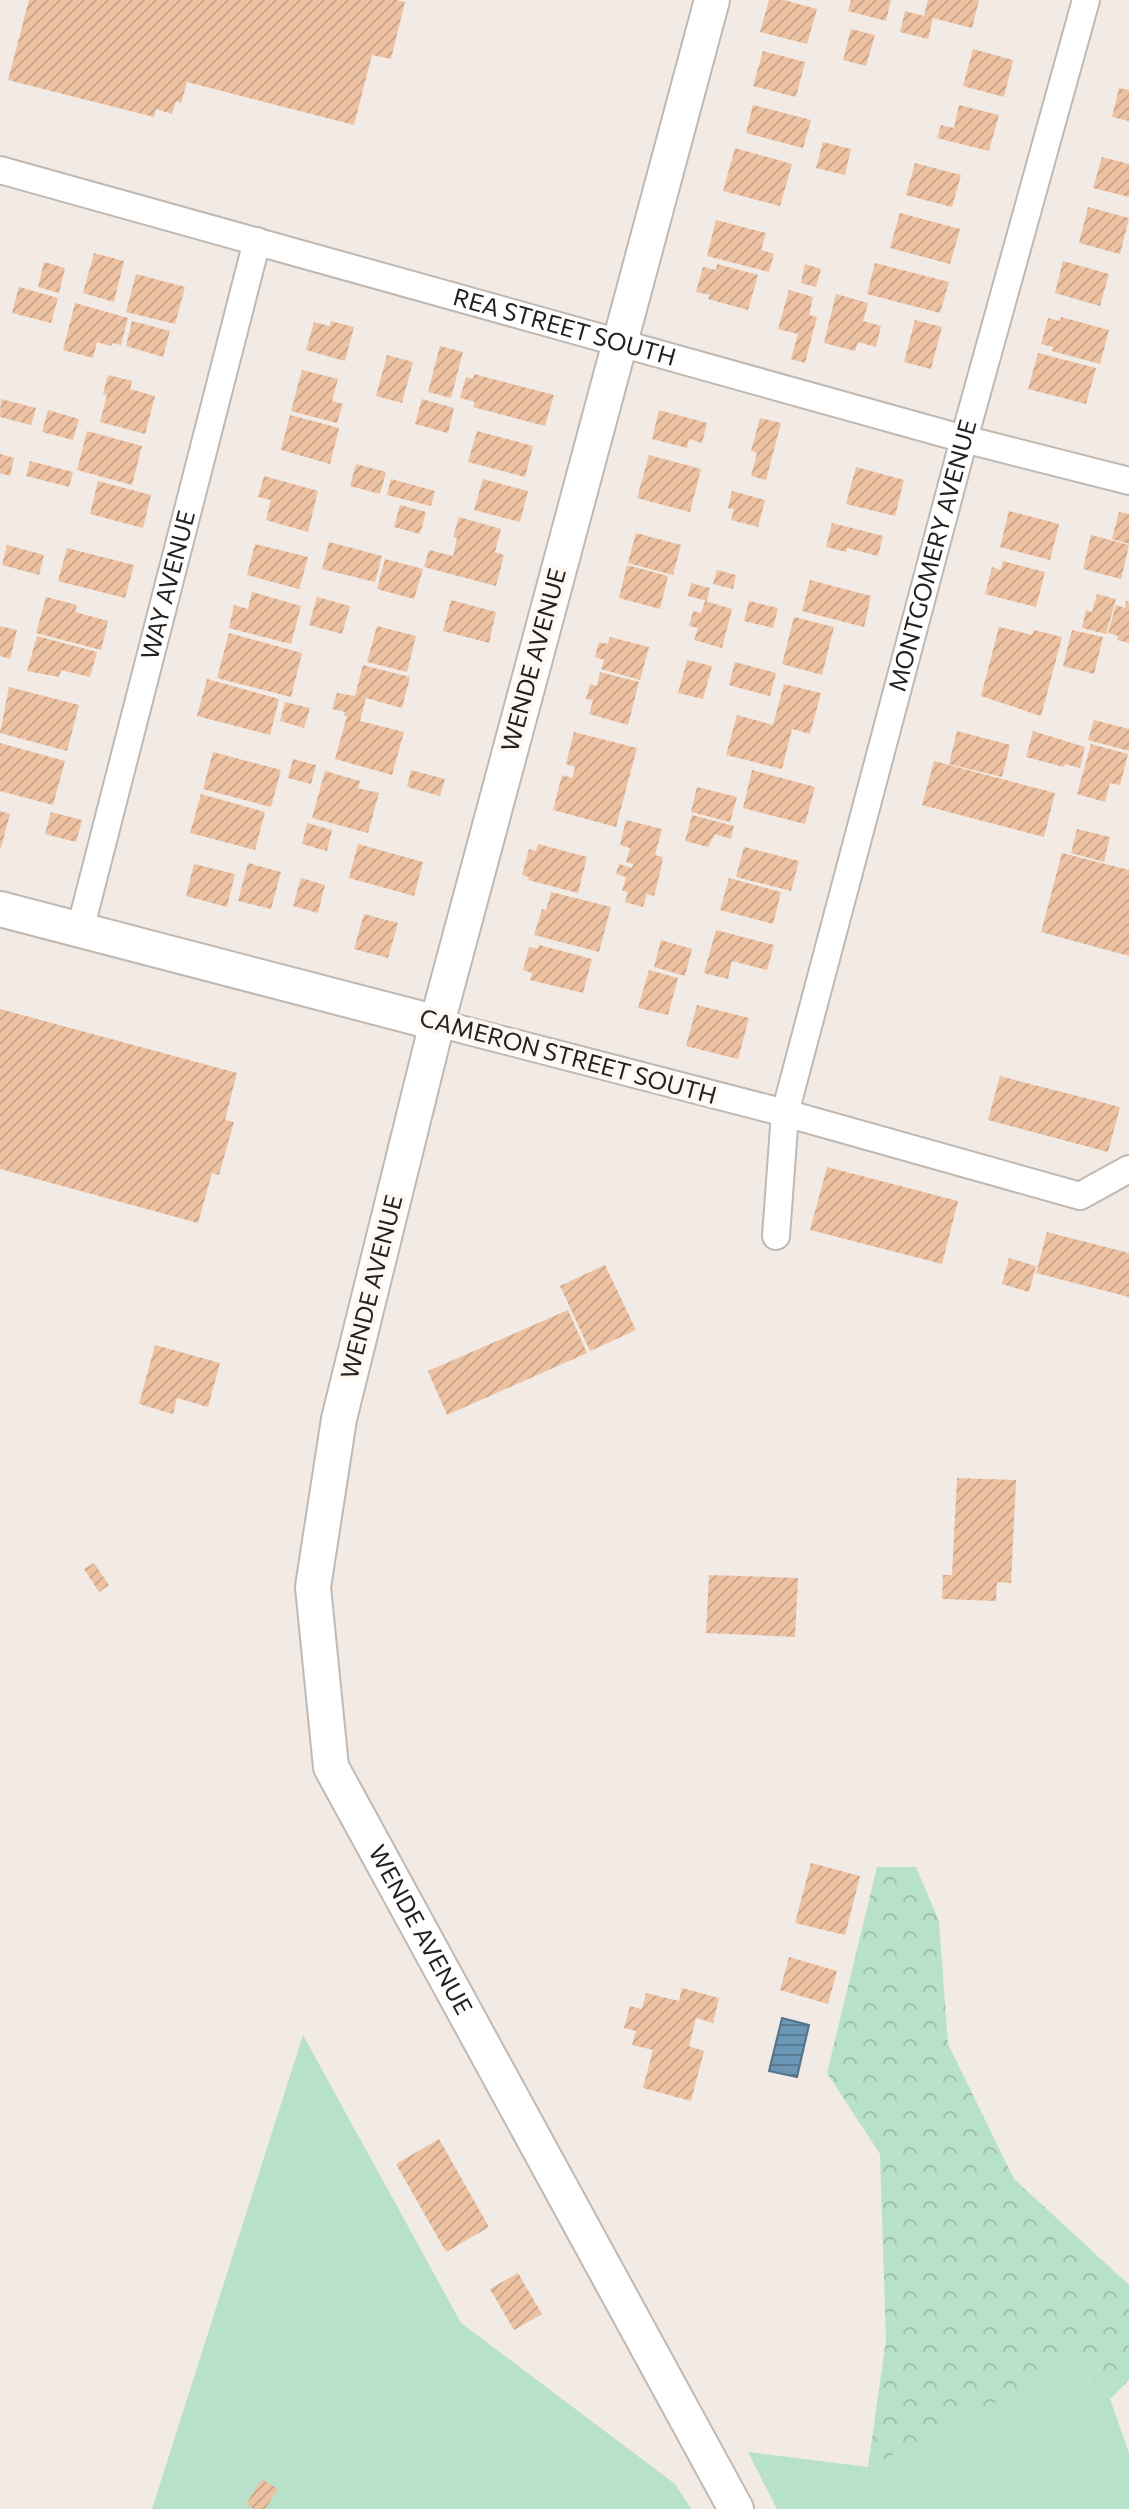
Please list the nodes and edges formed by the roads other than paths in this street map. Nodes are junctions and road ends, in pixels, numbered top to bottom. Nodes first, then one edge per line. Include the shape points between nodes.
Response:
1 (712, 0) edge
2 (1086, 0) edge
3 (0, 170) edge
4 (257, 241) junction
5 (618, 343) junction
6 (964, 439) junction
7 (1129, 481) edge
8 (0, 909) edge
9 (80, 930) junction
10 (437, 1023) junction
11 (785, 1113) junction
12 (1129, 1169) edge
13 (776, 1236) dead end
14 (736, 2509) edge

1 - 5 street, WENDE AVENUE
2 - 6 street, MONTGOMERY AVENUE
3 - 4 street, REA STREET SOUTH
4 - 5 street, REA STREET SOUTH
4 - 9 street, WAY AVENUE
5 - 6 street, REA STREET SOUTH
5 - 10 street, WENDE AVENUE
6 - 7 street, REA STREET SOUTH
6 - 11 street, MONTGOMERY AVENUE
8 - 9 street, CAMERON STREET SOUTH
9 - 10 street, CAMERON STREET SOUTH
10 - 11 street, CAMERON STREET SOUTH
10 - 14 street, WENDE AVENUE via 339,1419 313,1587 331,1767
11 - 12 street, CAMERON STREET SOUTH via 1080,1196
11 - 13 street, MONTGOMERY AVENUE

